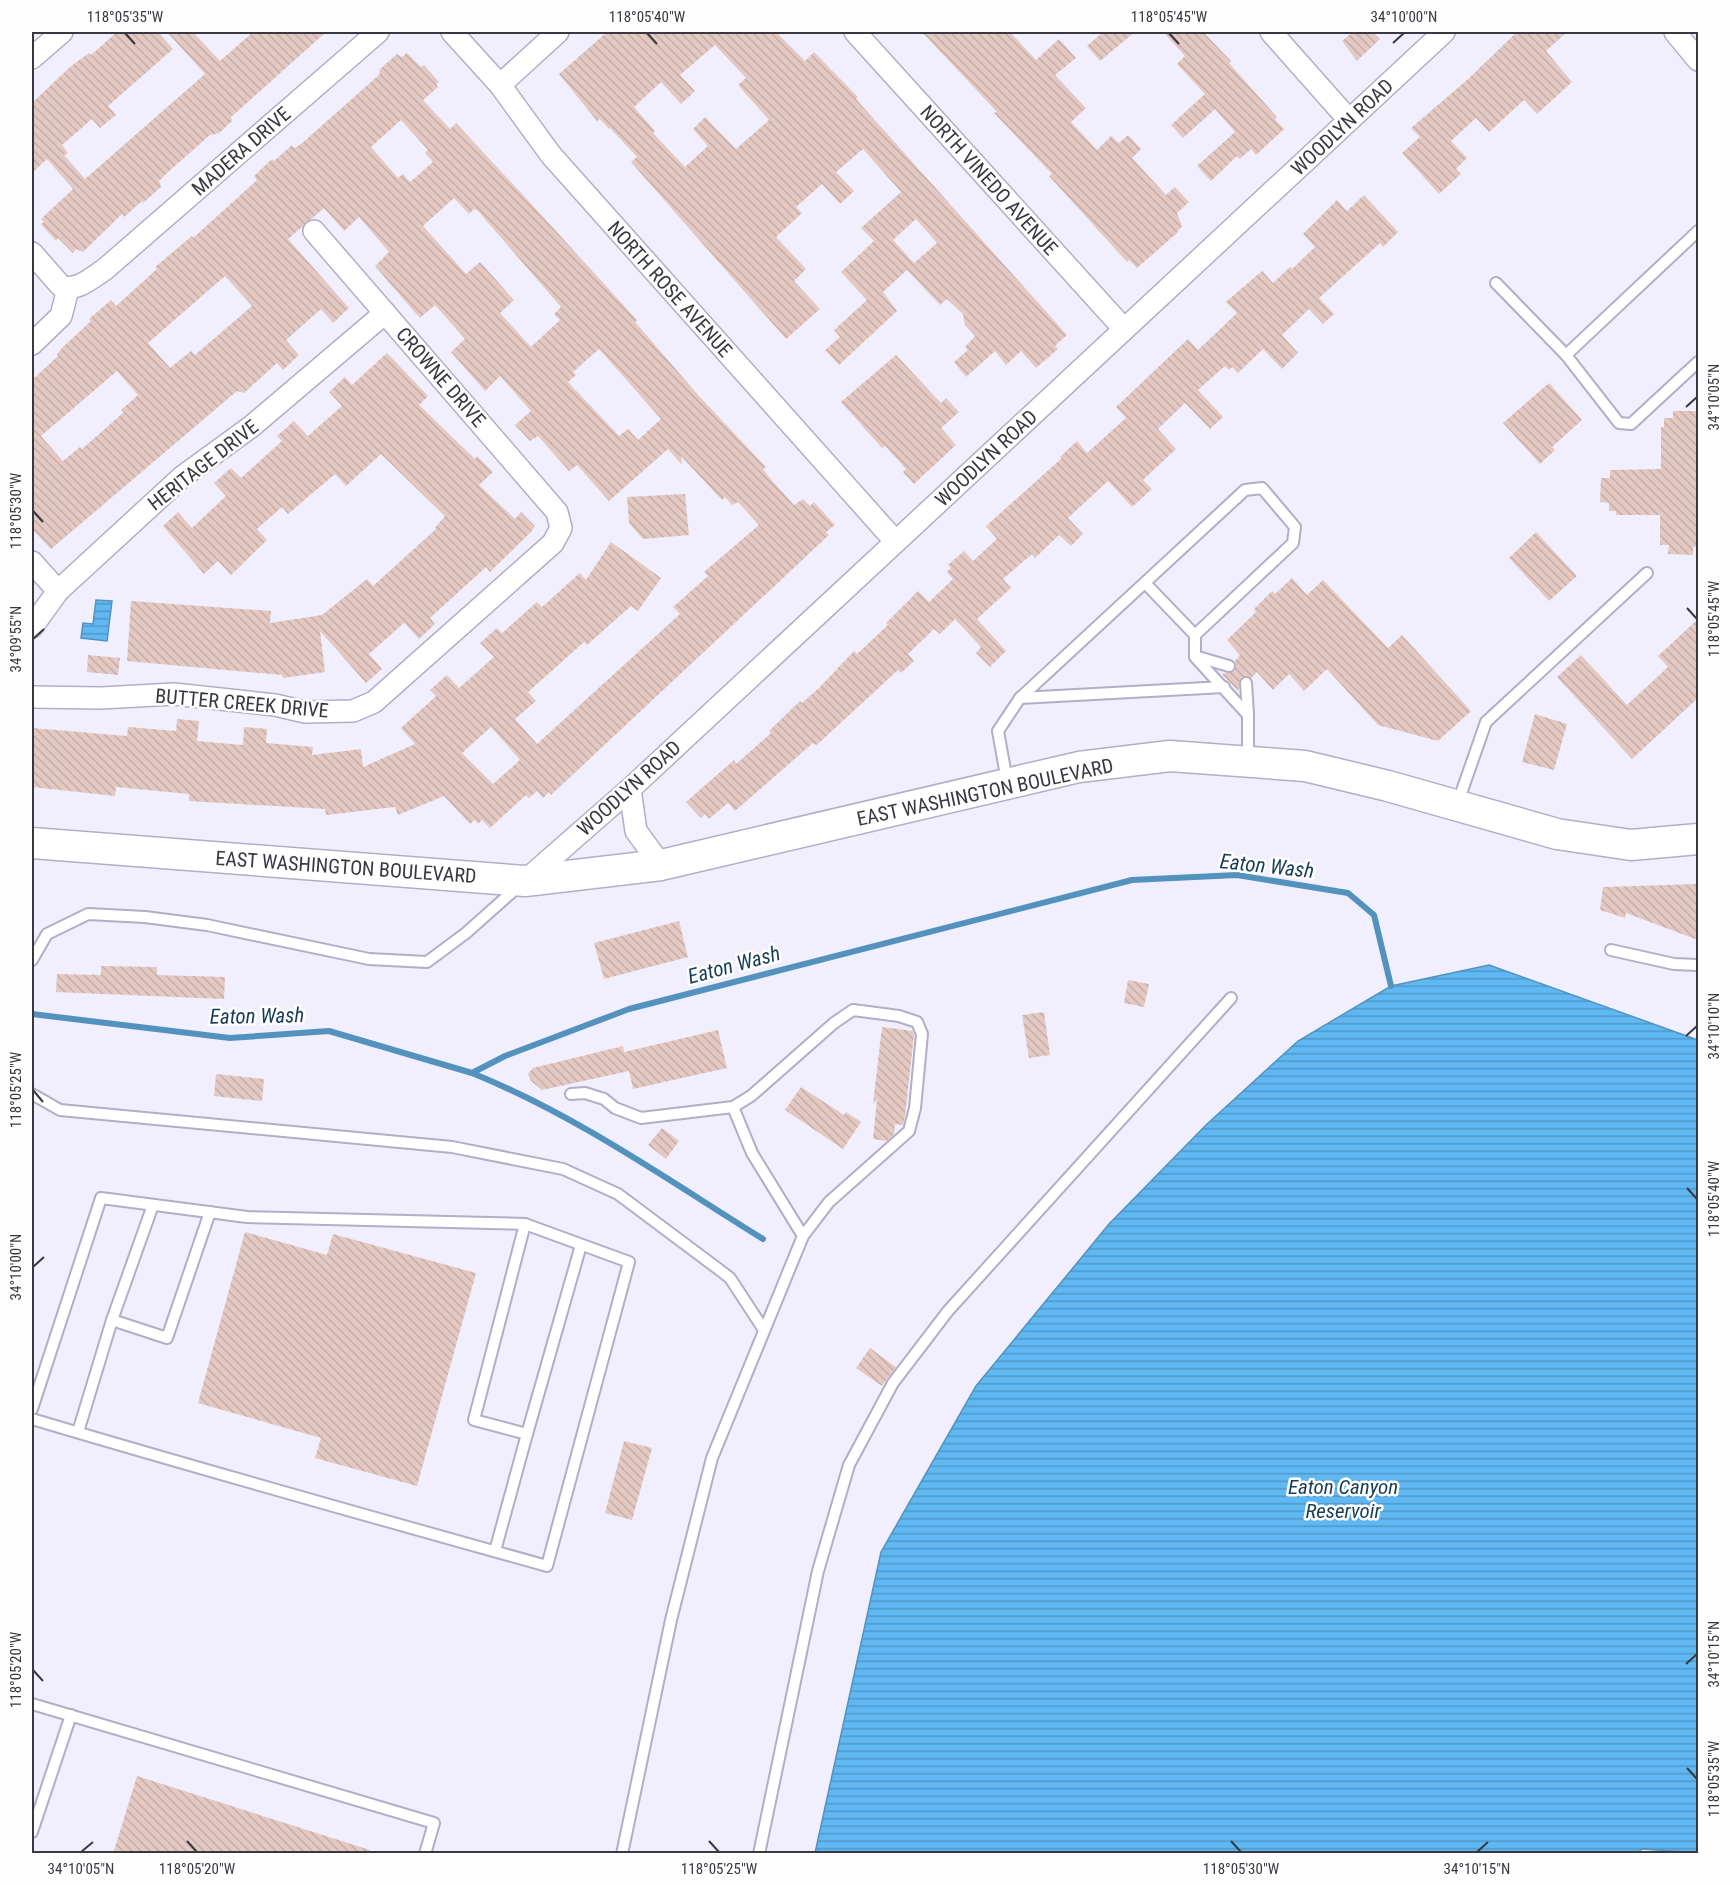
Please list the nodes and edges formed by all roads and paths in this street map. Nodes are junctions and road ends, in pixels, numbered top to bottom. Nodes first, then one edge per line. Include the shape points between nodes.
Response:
1 (62, 32) edge
2 (378, 32) edge
3 (452, 32) edge
4 (558, 32) edge
5 (855, 32) edge
6 (1271, 32) edge
7 (1444, 32) edge
8 (1675, 32) edge
9 (32, 58) edge
10 (1698, 60) edge
11 (500, 86) junction
12 (1348, 120) junction
13 (314, 231) dead end
14 (1698, 231) edge
15 (32, 253) edge
16 (1496, 283) dead end
17 (68, 289) junction
18 (385, 313) junction
19 (1124, 329) junction
20 (32, 344) edge
21 (1566, 355) junction
22 (1698, 362) edge
23 (561, 528) joint
24 (895, 541) junction
25 (32, 562) edge
26 (1647, 573) dead end
27 (1146, 584) junction
28 (58, 591) junction
29 (32, 627) edge
30 (1195, 635) junction
31 (1195, 657) junction
32 (1229, 666) dead end
33 (1246, 683) dead end
34 (1224, 687) junction
35 (32, 697) edge
36 (1020, 698) junction
37 (1248, 715) junction
38 (1248, 761) junction
39 (1008, 784) junction
40 (630, 789) junction
41 (1457, 805) junction
42 (1698, 839) edge
43 (32, 843) edge
44 (661, 865) junction
45 (525, 881) junction
46 (1611, 950) dead end
47 (32, 960) edge
48 (1698, 965) edge
49 (1231, 998) dead end
50 (32, 1094) edge
51 (571, 1094) dead end
52 (733, 1107) junction
53 (153, 1205) junction
54 (210, 1212) junction
55 (525, 1224) junction
56 (803, 1236) junction
57 (581, 1245) junction
58 (112, 1320) junction
59 (764, 1330) junction
60 (32, 1409) edge
61 (32, 1419) edge
62 (78, 1432) junction
63 (527, 1434) junction
64 (495, 1551) junction
65 (32, 1704) edge
66 (71, 1715) junction
67 (32, 1833) edge
68 (425, 1854) edge
69 (621, 1854) edge
70 (759, 1854) edge

1 - 9 street
2 - 17 street, MADERA DRIVE via 104,270
3 - 11 street, NORTH ROSE AVENUE
4 - 11 street
5 - 19 street, NORTH VINEDO AVENUE
6 - 12 street
7 - 12 street, WOODLYN ROAD
8 - 10 street
11 - 24 street, NORTH ROSE AVENUE via 551,155
12 - 19 street, WOODLYN ROAD
13 - 18 street, CROWNE DRIVE
14 - 21 lane
15 - 17 street
16 - 21 lane
17 - 20 street via 61,316
18 - 23 street, CROWNE DRIVE via 557,512
18 - 28 street, HERITAGE DRIVE via 252,426 182,477
19 - 24 street, WOODLYN ROAD
21 - 22 lane via 1619,423 1631,424
23 - 35 street, BUTTER CREEK DRIVE via 553,543 374,702 353,711 305,711 174,694
24 - 40 street, WOODLYN ROAD
25 - 28 street
26 - 41 lane via 1486,722
27 - 30 lane
27 - 30 lane via 1245,490 1262,488 1295,527 1293,543
27 - 36 lane
28 - 29 street, HERITAGE DRIVE
30 - 31 lane
31 - 32 lane
31 - 34 lane
33 - 37 lane
34 - 36 lane
34 - 37 lane
36 - 39 lane via 998,731
37 - 38 lane
38 - 39 main road, EAST WASHINGTON BOULEVARD via 1170,756 1079,767
38 - 41 main road, EAST WASHINGTON BOULEVARD via 1305,766
39 - 44 main road, EAST WASHINGTON BOULEVARD
40 - 44 street via 636,831
40 - 45 street, WOODLYN ROAD
41 - 42 main road, EAST WASHINGTON BOULEVARD via 1557,834 1631,845
43 - 45 main road, EAST WASHINGTON BOULEVARD
44 - 45 main road, EAST WASHINGTON BOULEVARD
45 - 47 lane via 427,962 369,959 207,925 88,914 47,934
46 - 48 lane via 1674,964
49 - 70 lane via 948,1311 893,1383 849,1465 818,1571
50 - 59 lane via 60,1110 452,1147 563,1169 618,1194 730,1278
51 - 52 lane via 585,1093 604,1099 641,1118
52 - 56 lane via 752,1154
52 - 56 lane via 853,1010 917,1022 922,1034 909,1131 829,1202
53 - 54 lane
53 - 58 lane
53 - 60 lane via 101,1198
54 - 55 lane via 247,1217
54 - 58 lane via 167,1338
55 - 57 lane
55 - 63 lane via 474,1420
56 - 59 lane
57 - 63 lane
57 - 64 lane via 629,1262 547,1566
58 - 62 lane
59 - 69 lane via 712,1458 671,1620
61 - 62 lane
62 - 64 lane
63 - 64 lane
65 - 66 lane
66 - 67 lane
66 - 68 lane via 434,1823

